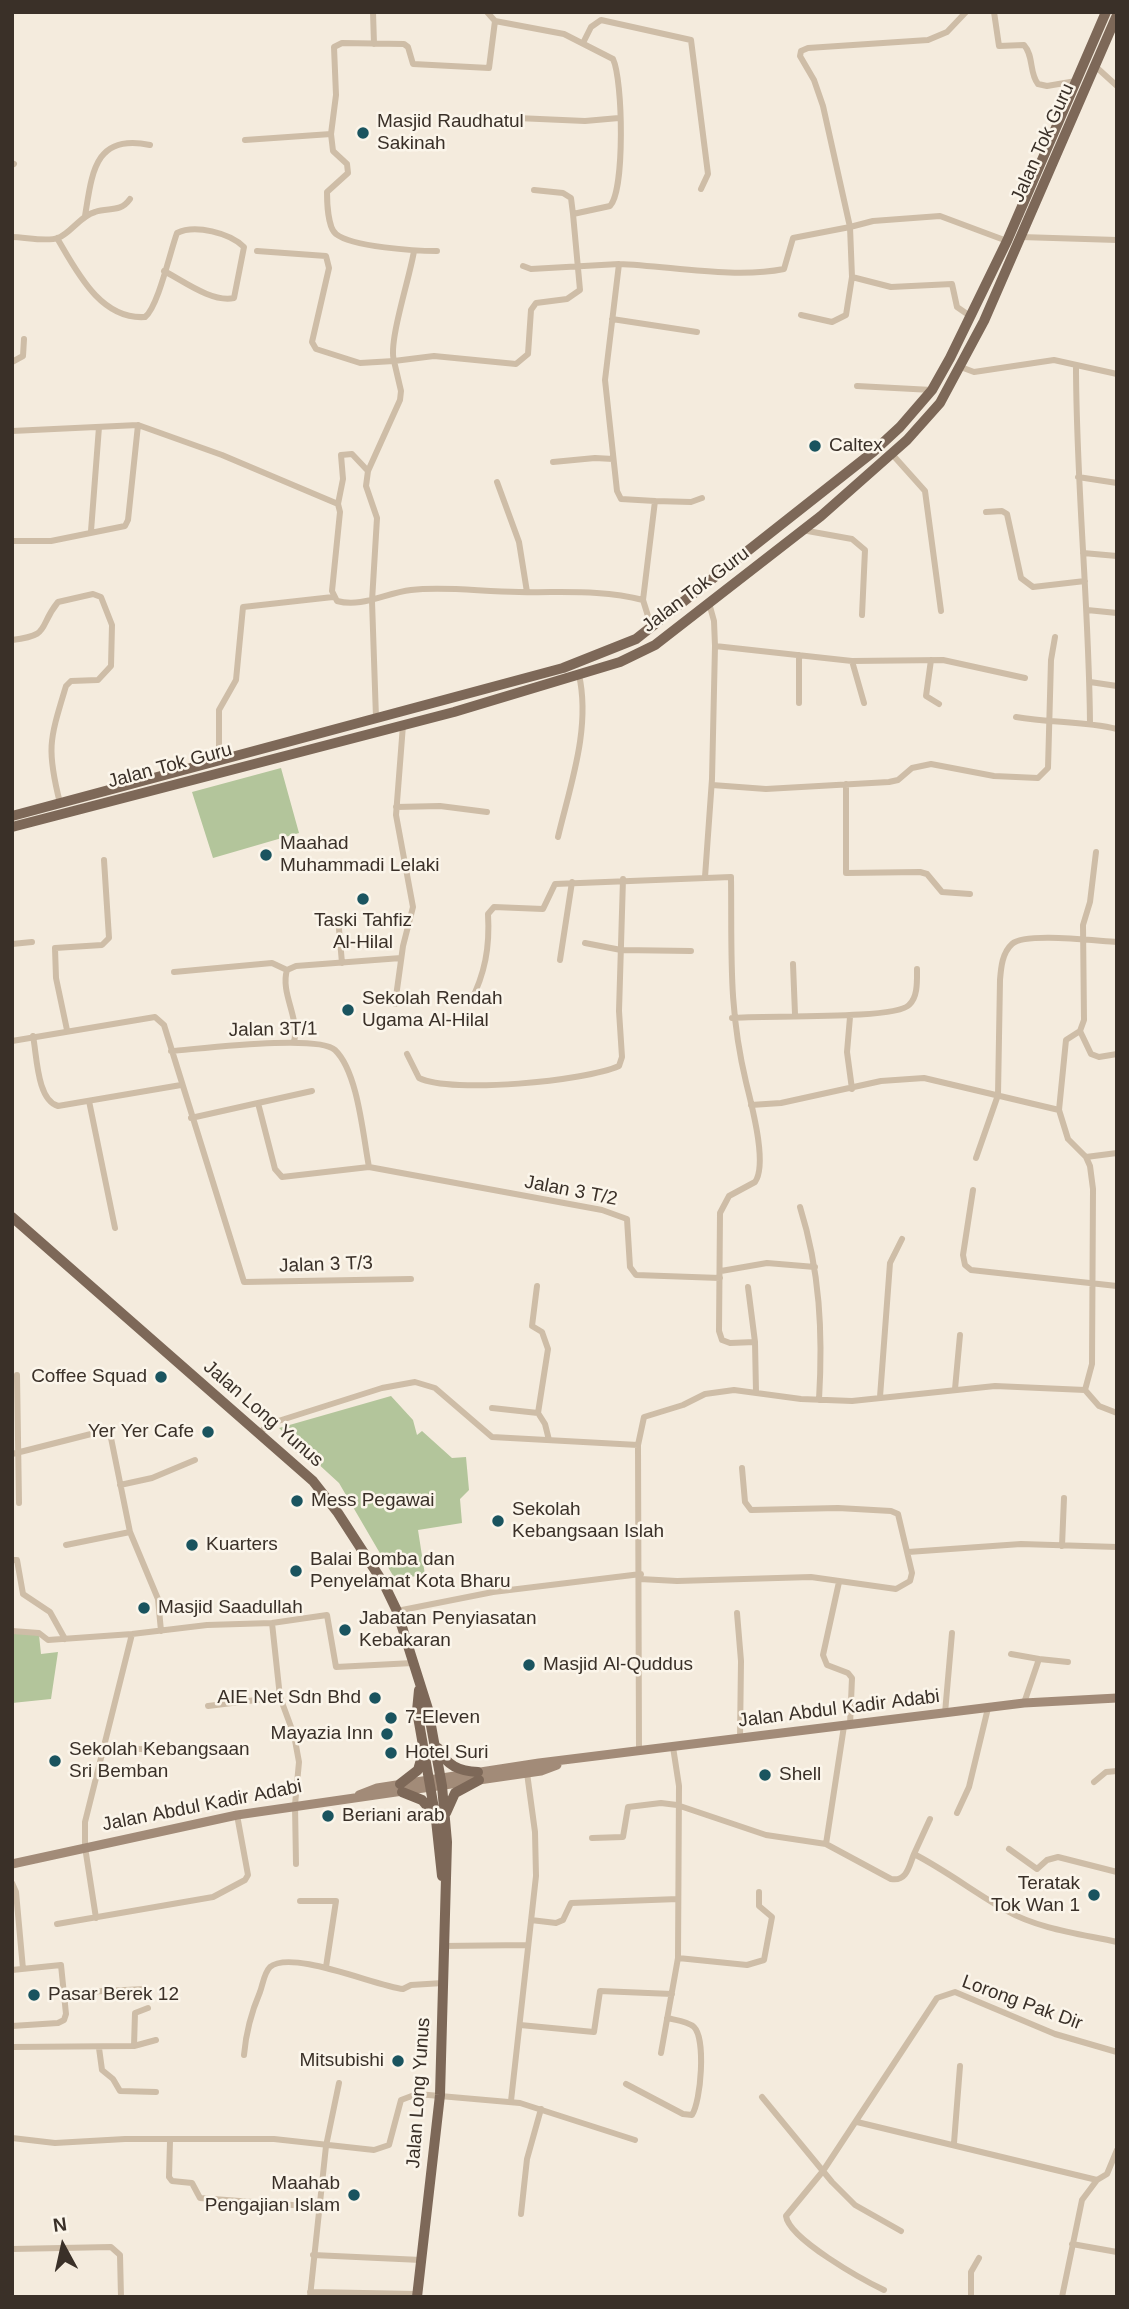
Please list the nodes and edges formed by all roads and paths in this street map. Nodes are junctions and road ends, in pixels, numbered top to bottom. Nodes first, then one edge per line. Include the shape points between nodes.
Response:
1 (373, 12) edge
2 (487, 12) edge
3 (966, 12) edge
4 (995, 12) edge
5 (1112, 16) edge
6 (495, 21) junction
7 (1117, 35) edge
8 (583, 43) junction
9 (374, 44) junction
10 (1103, 48) junction
11 (1095, 66) junction
12 (1078, 80) junction
13 (1117, 86) edge
14 (517, 118) dead end
15 (619, 118) junction
16 (331, 134) junction
17 (245, 140) dead end
18 (150, 145) dead end
19 (701, 189) dead end
20 (534, 190) dead end
21 (130, 200) dead end
22 (573, 214) junction
23 (85, 216) junction
24 (850, 227) junction
25 (12, 237) edge
26 (1021, 237) junction
27 (57, 238) junction
28 (1117, 240) edge
29 (1006, 241) junction
30 (257, 251) dead end
31 (414, 251) junction
32 (438, 251) dead end
33 (619, 264) junction
34 (579, 265) junction
35 (523, 266) dead end
36 (164, 271) junction
37 (852, 277) junction
38 (801, 315) dead end
39 (970, 316) junction
40 (612, 319) junction
41 (696, 332) dead end
42 (24, 339) dead end
43 (394, 361) junction
44 (12, 362) edge
45 (1076, 365) junction
46 (958, 366) junction
47 (1117, 374) edge
48 (857, 386) dead end
49 (932, 390) junction
50 (138, 425) junction
51 (99, 426) junction
52 (12, 431) edge
53 (891, 453) junction
54 (613, 459) junction
55 (553, 462) dead end
56 (368, 471) junction
57 (1078, 477) junction
58 (497, 482) dead end
59 (1117, 483) edge
60 (702, 498) dead end
61 (654, 501) junction
62 (338, 504) junction
63 (986, 512) dead end
64 (802, 530) junction
65 (91, 531) junction
66 (766, 537) junction
67 (12, 541) edge
68 (778, 550) junction
69 (1083, 553) junction
70 (1117, 556) edge
71 (1085, 581) junction
72 (527, 592) junction
73 (333, 597) junction
74 (643, 600) junction
75 (372, 601) junction
76 (709, 603) junction
77 (1087, 610) junction
78 (941, 611) dead end
79 (1117, 613) edge
80 (862, 615) dead end
81 (656, 624) junction
82 (1055, 636) dead end
83 (12, 640) edge
84 (715, 646) junction
85 (799, 656) junction
86 (931, 660) junction
87 (852, 661) junction
88 (579, 675) junction
89 (1025, 678) dead end
90 (1090, 682) junction
91 (1117, 686) edge
92 (799, 703) dead end
93 (863, 703) dead end
94 (939, 704) dead end
95 (402, 711) junction
96 (434, 717) junction
97 (1016, 717) dead end
98 (376, 718) junction
99 (1050, 723) junction
100 (1090, 723) junction
101 (403, 725) junction
102 (1117, 729) edge
103 (219, 760) junction
104 (846, 784) junction
105 (712, 785) junction
106 (60, 803) junction
107 (396, 807) junction
108 (487, 812) dead end
109 (12, 816) edge
110 (12, 827) edge
111 (558, 837) dead end
112 (1096, 852) dead end
113 (104, 860) dead end
114 (705, 877) junction
115 (623, 879) junction
116 (572, 882) junction
117 (970, 894) dead end
118 (338, 929) dead end
119 (1082, 941) junction
120 (32, 942) dead end
121 (1117, 942) edge
122 (585, 943) dead end
123 (12, 944) edge
124 (621, 950) junction
125 (691, 951) dead end
126 (401, 958) junction
127 (560, 960) dead end
128 (342, 963) junction
129 (793, 964) dead end
130 (917, 969) dead end
131 (288, 970) junction
132 (174, 972) dead end
133 (470, 1003) dead end
134 (395, 1004) dead end
135 (794, 1014) junction
136 (850, 1017) junction
137 (732, 1018) junction
138 (67, 1030) junction
139 (1080, 1031) junction
140 (33, 1036) junction
141 (12, 1041) edge
142 (294, 1042) junction
143 (171, 1051) junction
144 (407, 1054) dead end
145 (1117, 1054) edge
146 (181, 1085) junction
147 (852, 1089) junction
148 (312, 1091) dead end
149 (998, 1095) junction
150 (89, 1101) junction
151 (258, 1103) junction
152 (751, 1105) junction
153 (1059, 1110) junction
154 (191, 1118) junction
155 (1117, 1153) edge
156 (1086, 1157) junction
157 (976, 1158) dead end
158 (369, 1167) junction
159 (973, 1190) dead end
160 (800, 1207) dead end
161 (12, 1217) edge
162 (115, 1228) dead end
163 (902, 1239) dead end
164 (815, 1267) junction
165 (720, 1275) junction
166 (411, 1279) dead end
167 (537, 1286) dead end
168 (1092, 1286) junction
169 (1117, 1286) edge
170 (748, 1287) dead end
171 (960, 1335) dead end
172 (755, 1342) junction
173 (18, 1375) dead end
174 (955, 1389) junction
175 (1085, 1390) junction
176 (756, 1392) junction
177 (880, 1397) junction
178 (819, 1401) junction
179 (492, 1408) dead end
180 (538, 1413) junction
181 (1117, 1413) edge
182 (260, 1433) junction
183 (549, 1440) junction
184 (638, 1445) junction
185 (15, 1453) edge
186 (195, 1460) dead end
187 (742, 1468) dead end
188 (120, 1485) junction
189 (1064, 1498) dead end
190 (19, 1503) dead end
191 (130, 1532) junction
192 (66, 1545) dead end
193 (1062, 1546) junction
194 (1117, 1547) edge
195 (908, 1552) junction
196 (12, 1560) edge
197 (641, 1576) junction
198 (838, 1582) junction
199 (397, 1611) junction
200 (737, 1613) dead end
201 (272, 1623) junction
202 (161, 1630) junction
203 (12, 1631) edge
204 (952, 1633) dead end
205 (132, 1634) junction
206 (65, 1639) junction
207 (1011, 1654) dead end
208 (1039, 1659) junction
209 (1068, 1662) dead end
210 (413, 1663) junction
211 (281, 1697) junction
212 (1117, 1698) edge
213 (1024, 1703) junction
214 (208, 1706) dead end
215 (988, 1708) junction
216 (945, 1713) junction
217 (847, 1725) junction
218 (427, 1735) junction
219 (740, 1738) junction
220 (673, 1746) junction
221 (104, 1747) junction
222 (158, 1749) dead end
223 (639, 1751) junction
224 (566, 1761) junction
225 (1117, 1771) edge
226 (527, 1773) junction
227 (478, 1776) junction
228 (1094, 1782) dead end
229 (435, 1783) junction
230 (401, 1788) junction
231 (295, 1805) junction
232 (677, 1805) junction
233 (957, 1813) dead end
234 (236, 1815) junction
235 (441, 1819) junction
236 (930, 1819) dead end
237 (592, 1838) dead end
238 (826, 1844) junction
239 (85, 1847) junction
240 (1009, 1849) dead end
241 (914, 1854) junction
242 (12, 1864) edge
243 (296, 1864) dead end
244 (1117, 1872) edge
245 (12, 1883) edge
246 (759, 1892) dead end
247 (678, 1899) junction
248 (300, 1901) dead end
249 (96, 1918) junction
250 (531, 1920) junction
251 (57, 1924) dead end
252 (1117, 1942) edge
253 (527, 1945) junction
254 (443, 1946) junction
255 (678, 1958) junction
256 (326, 1967) junction
257 (23, 1969) junction
258 (12, 1970) edge
259 (443, 1983) junction
260 (145, 1989) dead end
261 (64, 1993) junction
262 (671, 1994) junction
263 (148, 2008) dead end
264 (667, 2018) junction
265 (520, 2025) junction
266 (12, 2026) edge
267 (156, 2040) dead end
268 (134, 2046) junction
269 (12, 2047) edge
270 (99, 2048) junction
271 (1117, 2052) edge
272 (661, 2053) dead end
273 (244, 2055) dead end
274 (960, 2066) dead end
275 (339, 2082) dead end
276 (626, 2084) dead end
277 (156, 2092) dead end
278 (440, 2095) junction
279 (762, 2097) dead end
280 (511, 2101) junction
281 (541, 2109) junction
282 (857, 2122) junction
283 (12, 2138) edge
284 (635, 2140) dead end
285 (170, 2141) junction
286 (954, 2143) junction
287 (326, 2146) junction
288 (1117, 2150) edge
289 (824, 2171) junction
290 (1097, 2180) junction
291 (319, 2207) junction
292 (521, 2214) dead end
293 (901, 2231) dead end
294 (1072, 2244) junction
295 (12, 2249) edge
296 (1117, 2252) edge
297 (313, 2255) junction
298 (979, 2258) dead end
299 (421, 2260) junction
300 (884, 2290) dead end
301 (310, 2294) edge
302 (417, 2295) edge
303 (121, 2297) edge
304 (971, 2297) edge
305 (1062, 2297) edge

1 - 9 street
2 - 6 street
3 - 24 street via 947,32 928,40 802,51 801,62 814,80 823,106
4 - 12 street via 999,46 1024,45 1038,84
5 - 10 main road, Jalan Tok Guru
5 - 12 main road, Jalan Tok Guru
6 - 8 street via 564,34
6 - 9 street via 489,68 413,64 404,44
7 - 10 main road
8 - 15 street via 613,59
8 - 19 street via 591,27 601,20 691,40 709,174
9 - 16 street via 334,47 336,95
10 - 11 main road, Jalan Tok Guru
11 - 13 street
11 - 26 main road, Jalan Tok Guru
12 - 29 main road, Jalan Tok Guru
14 - 15 street
15 - 22 street via 621,159 615,201
16 - 17 street
16 - 31 street via 334,151 348,166 344,178 327,192 334,232 373,245
18 - 23 street via 120,145 100,155
20 - 22 street via 564,193 571,198
21 - 23 street via 125,206
22 - 34 street
23 - 27 street
24 - 29 street via 940,216
24 - 33 street via 793,238 784,269 776,271
24 - 37 street
25 - 27 street
26 - 28 street
26 - 46 main road, Jalan Tok Guru via 984,321
27 - 36 street via 90,289 119,313 136,318 151,312
29 - 39 main road, Jalan Tok Guru
30 - 43 street via 326,256 329,268 312,342 316,349 360,363
31 - 32 street
31 - 43 street via 391,341
33 - 34 street
33 - 40 street
34 - 35 street
34 - 43 street via 580,290 575,296 543,301 531,310 525,360 516,364 434,356
36 - 36 street via 182,230 216,232 244,247 234,298 211,294
37 - 38 street via 846,315 840,320
37 - 39 street via 891,287 952,284 957,307
39 - 49 main road, Jalan Tok Guru
40 - 41 street
40 - 54 street via 604,380
42 - 44 street via 23,355
43 - 56 street via 400,400
45 - 46 street via 1040,360 974,372
45 - 47 street
45 - 57 street
46 - 53 main road, Jalan Tok Guru via 940,402
48 - 49 street
49 - 66 main road, Jalan Tok Guru via 873,452
50 - 51 street
50 - 62 street
50 - 65 street via 128,520 125,526
51 - 52 street
51 - 65 street
53 - 64 main road, Jalan Tok Guru
53 - 78 street via 925,491
54 - 55 street
54 - 61 street via 621,499
56 - 62 street via 352,454 341,455
56 - 75 street via 366,486 377,518
57 - 59 street
57 - 69 street
58 - 72 street via 519,542
60 - 61 street
61 - 74 street
62 - 73 street
63 - 71 street via 1007,514 1026,584
64 - 68 main road, Jalan Tok Guru
64 - 80 street via 852,540 866,550
65 - 67 street via 51,541
66 - 68 main road
66 - 81 main road, Jalan Tok Guru
68 - 76 main road, Jalan Tok Guru
69 - 70 street
69 - 71 street
71 - 77 street
72 - 74 street via 595,591
72 - 75 street via 450,588 397,592
73 - 75 street via 343,603
73 - 103 street via 243,607 236,680 219,710
74 - 81 street
75 - 98 street
76 - 84 street
76 - 88 main road, Jalan Tok Guru via 655,645
77 - 79 street
77 - 90 street
81 - 95 main road, Jalan Tok Guru via 636,639 586,661
82 - 99 street
83 - 106 street via 35,637 58,602 101,597 110,615 111,666 98,680 71,681 66,686 53,729 50,763
84 - 85 street
84 - 105 street
85 - 87 street
85 - 92 street
86 - 87 street
86 - 89 street
86 - 94 street via 926,696
87 - 93 street
88 - 96 main road, Jalan Tok Guru
88 - 111 street via 584,708
90 - 91 street
90 - 100 street
95 - 96 main road via 408,718
95 - 98 main road, Jalan Tok Guru
96 - 101 main road, Jalan Tok Guru
97 - 99 street
98 - 103 main road, Jalan Tok Guru
99 - 100 street
99 - 104 street via 1048,768 1038,778 994,776 932,764 912,768 898,780
100 - 102 street
101 - 107 street
101 - 110 main road, Jalan Tok Guru
103 - 106 main road, Jalan Tok Guru
104 - 105 street via 766,789
104 - 117 street via 846,873 920,872 943,892
105 - 114 street
106 - 109 main road, Jalan Tok Guru
107 - 108 street
107 - 126 street via 413,906
112 - 119 street
113 - 138 street via 107,943 55,948
114 - 115 street
114 - 137 street via 731,877
115 - 116 street
115 - 124 street
116 - 127 street
116 - 133 street via 552,886 543,909 490,910 484,971
118 - 128 street
119 - 121 street
119 - 139 street via 1084,1020
119 - 149 street via 1018,939 1009,946 1000,980
120 - 123 street
122 - 124 street
124 - 125 street
124 - 144 street via 618,1011 622,1057 616,1068 513,1086 457,1085 419,1078
126 - 128 street
126 - 134 street
128 - 131 street
129 - 135 street
130 - 136 street via 910,1005 901,1011
131 - 132 street via 272,963
131 - 142 street
135 - 136 street
135 - 137 street
136 - 147 street via 847,1052
137 - 152 street
138 - 140 street
138 - 143 street via 155,1017 164,1025
139 - 145 street via 1091,1054
139 - 153 street via 1066,1040
140 - 141 street
140 - 150 street via 47,1101 58,1106
142 - 143 street, Jalan 3T/1
142 - 158 street, Jalan 3T/1 via 326,1044 341,1058 351,1079
143 - 146 street
146 - 150 street
146 - 154 street
147 - 149 street via 881,1081 924,1078
147 - 152 street
148 - 151 street
149 - 153 street
149 - 157 street
150 - 162 street
151 - 154 street
151 - 158 street via 278,1175
152 - 165 street via 760,1175 724,1203
153 - 156 street via 1068,1139
154 - 166 street, Jalan 3 T/3 via 244,1282
155 - 156 street
156 - 168 street via 1093,1189
158 - 165 street, Jalan 3 T/2 via 621,1214 629,1228 632,1273
159 - 168 street via 962,1255 971,1270
160 - 164 street
161 - 182 main road, Jalan Long Yunus
163 - 177 street via 890,1263
164 - 165 street via 767,1263
164 - 178 street via 821,1310
165 - 172 street via 722,1340
167 - 180 street via 532,1325 542,1332 548,1349
168 - 169 street
168 - 175 street via 1092,1364
170 - 172 street
171 - 174 street
172 - 176 street
173 - 185 street
174 - 175 street
174 - 177 street
175 - 181 street via 1099,1406
176 - 178 street
176 - 184 street via 705,1394 644,1417
177 - 178 street
179 - 180 street
180 - 183 street
182 - 183 street via 272,1423 415,1382 435,1388 492,1437
182 - 199 main road, Jalan Long Yunus via 327,1497
183 - 184 street
184 - 197 street
185 - 188 street via 107,1432 113,1439
185 - 190 street
186 - 188 street
187 - 195 street via 745,1502 751,1510 891,1511 901,1521
188 - 191 street
189 - 193 street
191 - 192 street
191 - 202 street via 158,1599
193 - 194 street
193 - 195 street
195 - 198 street via 912,1573 904,1587
196 - 206 street via 17,1560 23,1594 50,1612
197 - 198 street via 677,1581 811,1577
197 - 199 street via 493,1592
197 - 223 street
198 - 217 street via 823,1655 827,1665 852,1678
199 - 210 main road, Jalan Long Yunus
200 - 219 street
201 - 202 street
201 - 210 street via 328,1615 338,1668
201 - 211 street
202 - 205 street
203 - 206 street via 39,1633 48,1640
204 - 216 street
205 - 206 street
205 - 221 street
207 - 208 street
208 - 209 street
208 - 213 street
210 - 218 main road, Jalan Long Yunus via 428,1709
211 - 214 street
211 - 231 street via 299,1762
212 - 213 main road, Jalan Abdul Kadir Adabi
213 - 215 main road, Jalan Abdul Kadir Adabi
215 - 216 main road, Jalan Abdul Kadir Adabi
215 - 233 street
216 - 217 main road, Jalan Abdul Kadir Adabi
217 - 219 main road, Jalan Abdul Kadir Adabi
217 - 238 street
218 - 227 main road via 446,1762
218 - 229 main road, Jalan Long Yunus
218 - 230 main road via 421,1764
219 - 220 main road, Jalan Abdul Kadir Adabi
220 - 223 main road, Jalan Abdul Kadir Adabi
220 - 232 street
221 - 222 street
221 - 239 street via 85,1822
223 - 224 main road, Jalan Abdul Kadir Adabi
224 - 226 main road, Jalan Abdul Kadir Adabi
224 - 227 main road, Jalan Abdul Kadir Adabi
225 - 228 street via 1106,1772
226 - 227 main road, Jalan Abdul Kadir Adabi
226 - 250 street via 536,1854
227 - 229 main road, Jalan Abdul Kadir Adabi
227 - 235 main road via 451,1798
229 - 230 main road, Jalan Abdul Kadir Adabi
229 - 235 main road, Jalan Long Yunus
230 - 231 main road, Jalan Abdul Kadir Adabi
230 - 235 main road
231 - 234 main road, Jalan Abdul Kadir Adabi
231 - 243 street
232 - 237 street via 628,1807 623,1837
232 - 238 street via 766,1835
232 - 247 street
234 - 239 main road, Jalan Abdul Kadir Adabi
234 - 249 street via 248,1875 245,1880 213,1897
235 - 254 main road, Jalan Long Yunus
236 - 241 street
238 - 241 street via 898,1881
239 - 242 main road, Jalan Abdul Kadir Adabi
239 - 249 street
240 - 244 street via 1037,1869 1058,1857
241 - 252 street via 1008,1912
245 - 257 street
246 - 255 street via 759,1906 772,1917 764,1960 747,1965
247 - 250 street via 570,1903 563,1920
247 - 255 street
248 - 256 street via 336,1901
249 - 251 street
250 - 253 street
253 - 254 street
253 - 265 street
254 - 259 main road, Jalan Long Yunus
255 - 262 street
256 - 259 street via 394,1988
256 - 273 street via 272,1965 246,2030
257 - 258 street
257 - 261 street via 61,1965
259 - 278 main road, Jalan Long Yunus
260 - 261 street
261 - 266 street via 66,2014 61,2022
262 - 264 street
262 - 265 street via 600,1991 594,2032
263 - 268 street via 135,2013
264 - 272 street
264 - 276 street via 695,2027 698,2036 700,2094 692,2115
265 - 280 street
267 - 268 street
268 - 270 street
269 - 270 street
270 - 277 street via 102,2070 120,2091
271 - 282 street, Lorong Pak Dir via 1055,2034 955,1992 946,1994 937,1998
274 - 286 street
275 - 287 street
278 - 280 street
278 - 287 street via 417,2094 401,2100 393,2138 384,2149
278 - 299 main road, Jalan Long Yunus
279 - 289 street
280 - 281 street
281 - 284 street
281 - 292 street via 527,2159
282 - 286 street
282 - 289 street, Lorong Pak Dir
283 - 285 street via 55,2143
285 - 287 street via 274,2139
285 - 291 street via 169,2177 192,2183 200,2198
286 - 290 street
287 - 291 street
288 - 290 street via 1107,2174
289 - 293 street via 855,2206
289 - 300 street, Lorong Pak Dir via 786,2216 786,2222 850,2273
290 - 294 street via 1082,2200
291 - 297 street
294 - 296 street
294 - 305 street
295 - 303 street via 111,2247 120,2255
297 - 299 street
297 - 301 street
298 - 304 street via 971,2272
299 - 302 main road, Jalan Long Yunus
301 - 302 street

